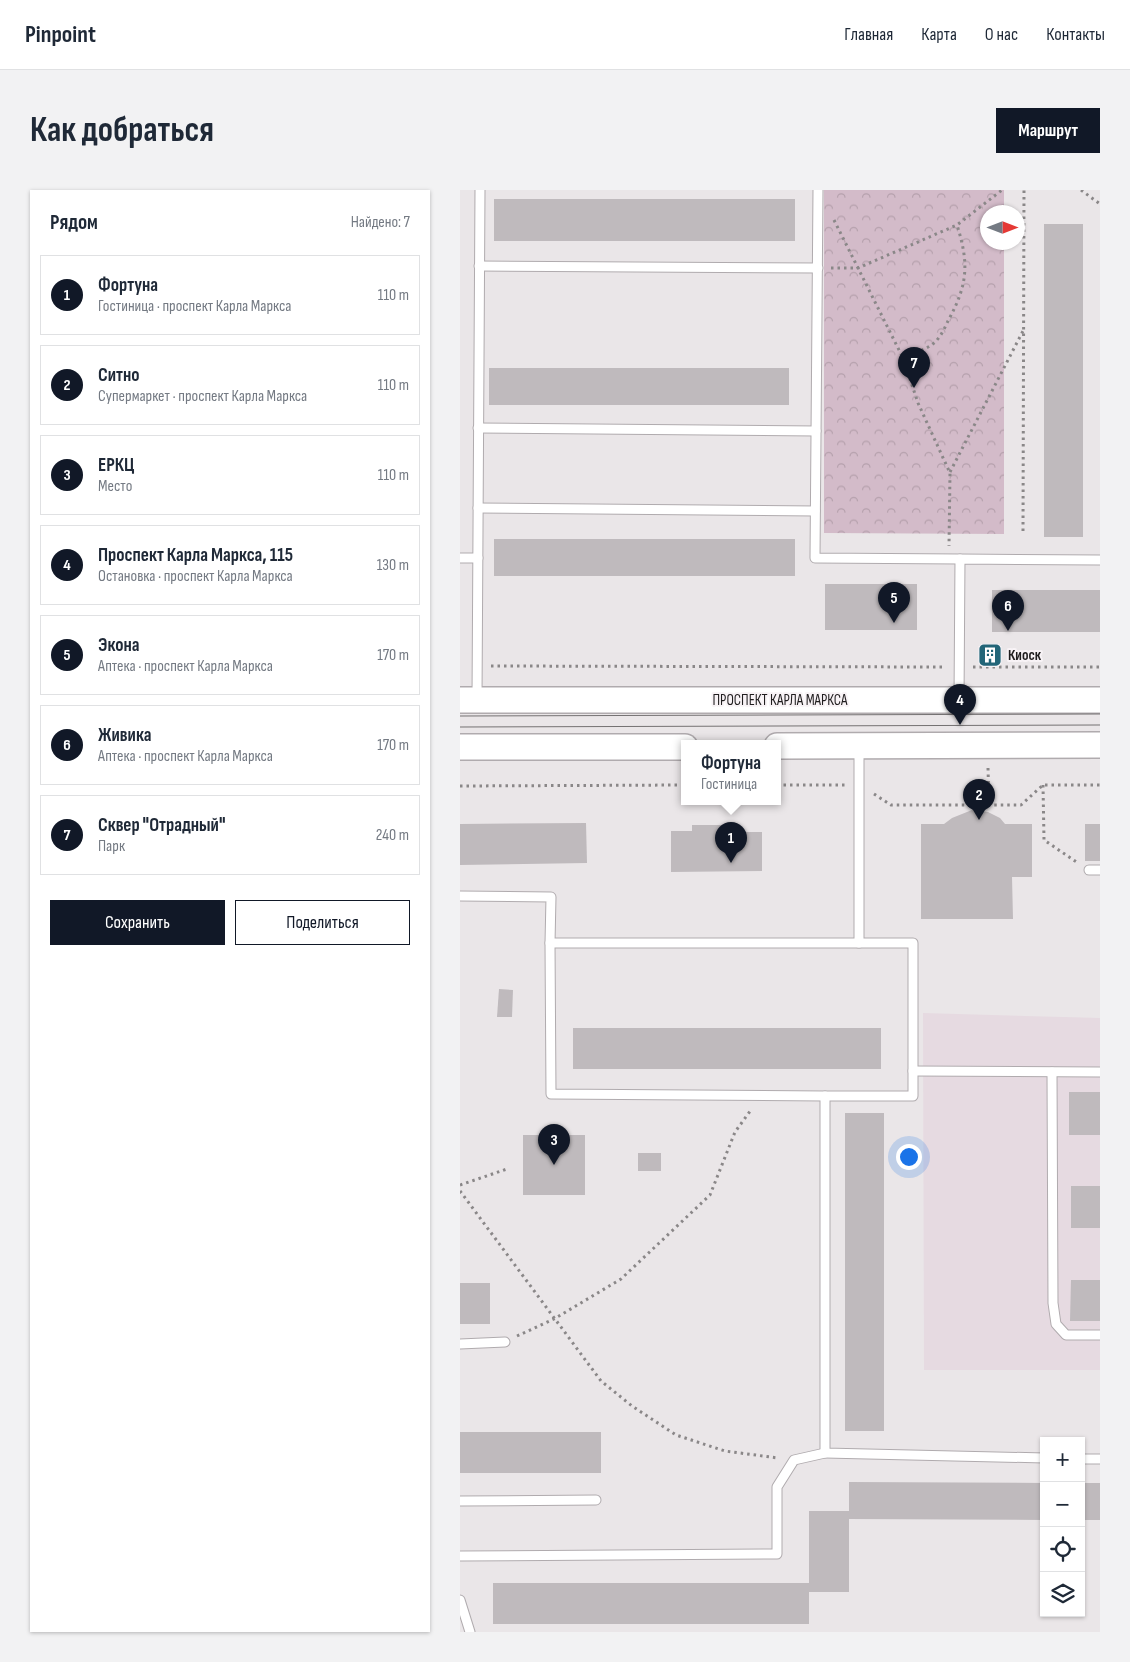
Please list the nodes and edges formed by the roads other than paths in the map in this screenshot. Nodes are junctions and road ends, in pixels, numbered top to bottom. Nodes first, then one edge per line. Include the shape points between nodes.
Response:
1 (480, 190) edge
2 (818, 190) edge
3 (479, 266) junction
4 (818, 268) junction
5 (478, 428) junction
6 (816, 431) junction
7 (478, 508) junction
8 (815, 511) junction
9 (460, 558) edge
10 (478, 558) junction
11 (960, 559) junction
12 (1100, 560) edge
13 (469, 699) edge
14 (959, 700) junction
15 (1100, 700) edge
16 (1100, 745) edge
17 (681, 746) edge
18 (781, 746) edge
19 (859, 746) junction
20 (460, 747) edge
21 (1089, 870) road end
22 (1100, 870) edge
23 (460, 896) edge
24 (550, 943) junction
25 (859, 943) junction
26 (913, 1071) junction
27 (1052, 1072) junction
28 (1100, 1072) edge
29 (825, 1096) junction
30 (1100, 1335) edge
31 (505, 1342) road end
32 (460, 1344) edge
33 (825, 1453) junction
34 (1040, 1458) edge
35 (1085, 1459) edge
36 (1100, 1459) edge
37 (596, 1500) dead end
38 (460, 1501) edge
39 (460, 1556) edge
40 (460, 1600) edge
41 (470, 1632) edge

1 - 3 lane
2 - 4 lane
3 - 4 lane
3 - 5 lane
4 - 6 lane
5 - 6 lane
5 - 7 lane
6 - 8 lane
7 - 8 lane
7 - 10 lane
8 - 11 lane via 815,558
9 - 10 lane
10 - 13 lane via 478,666
11 - 12 lane
11 - 14 lane
13 - 14 main road, ПРОСПЕКТ КАРЛА МАРКСА
14 - 15 main road, ПРОСПЕКТ КАРЛА МАРКСА
16 - 19 main road
17 - 20 main road
18 - 19 main road
19 - 25 lane
21 - 22 lane
23 - 24 lane via 551,897
24 - 25 lane
24 - 29 lane via 551,1094
25 - 26 lane via 913,943
26 - 27 lane
26 - 29 lane via 913,1096
27 - 28 lane
27 - 30 lane via 1052,1303 1056,1324 1066,1335
29 - 33 lane
31 - 32 lane
33 - 34 lane
33 - 39 lane via 794,1460 777,1487 777,1554
35 - 36 lane
37 - 38 lane
40 - 41 lane

